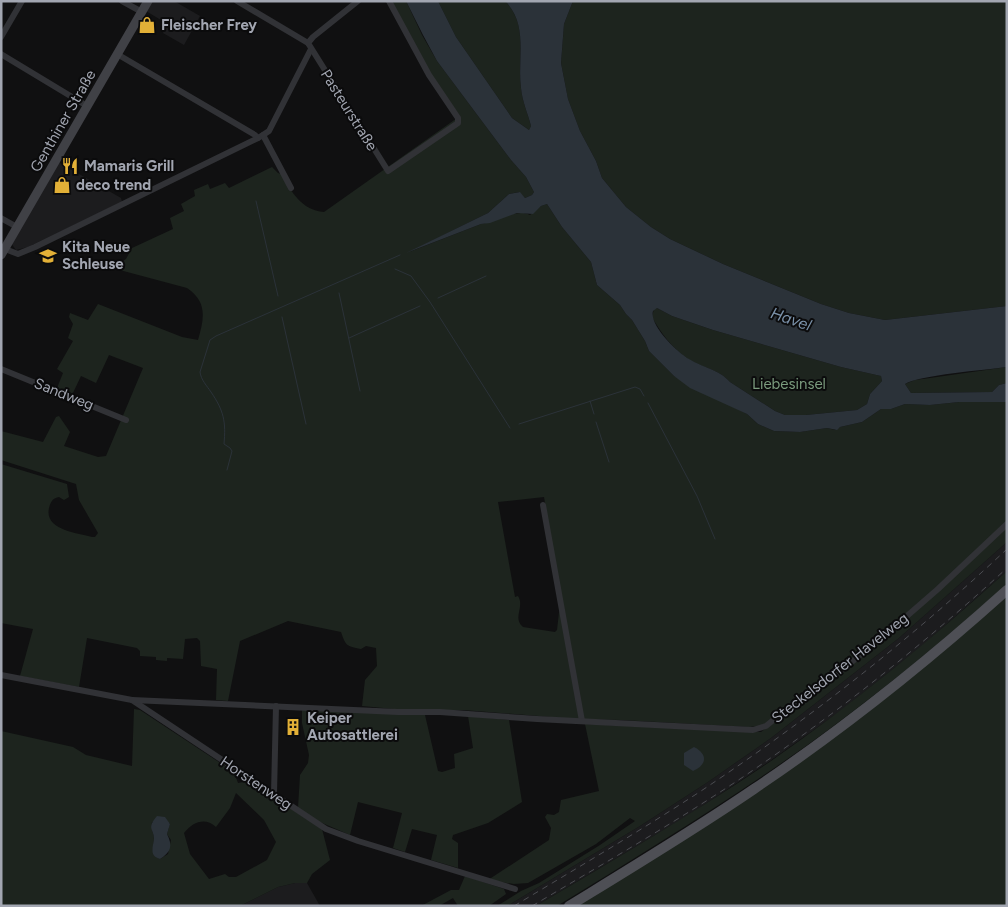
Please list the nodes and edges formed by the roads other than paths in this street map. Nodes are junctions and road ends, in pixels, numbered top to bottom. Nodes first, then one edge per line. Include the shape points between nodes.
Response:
1 (22, 1) edge
2 (122, 1) edge
3 (148, 1) edge
4 (237, 1) edge
5 (358, 1) edge
6 (389, 1) edge
7 (142, 12) junction
8 (1, 37) edge
9 (309, 46) junction
10 (1, 54) edge
11 (118, 54) junction
12 (88, 106) junction
13 (261, 137) junction
14 (290, 188) dead end
15 (1, 218) edge
16 (17, 227) junction
17 (3, 252) edge
18 (1, 369) edge
19 (126, 420) dead end
20 (543, 505) dead end
21 (1007, 524) edge
22 (1007, 590) edge
23 (1, 675) edge
24 (132, 700) junction
25 (276, 706) junction
26 (582, 721) junction
27 (274, 794) junction
28 (514, 889) dead end
29 (569, 906) edge

1 - 8 street
2 - 7 street
3 - 7 main road, Genthiner Straße
4 - 9 street
5 - 9 street via 313,37
6 - 9 street, Pasteurstraße via 428,75 459,121 391,171 386,171
7 - 11 main road, Genthiner Straße
9 - 13 street via 269,131
10 - 12 street
11 - 12 main road, Genthiner Straße
11 - 13 street
12 - 16 main road, Genthiner Straße
13 - 14 street
13 - 17 street via 35,247 18,254
15 - 16 street
16 - 17 main road, Genthiner Straße
18 - 19 street, Sandweg
20 - 26 street
21 - 26 street, Steckelsdorfer Havelweg via 892,629 766,726 753,730
22 - 29 main road via 894,686 790,764
23 - 24 street, Horstenweg
24 - 25 street, Steckelsdorfer Havelweg
24 - 27 street, Horstenweg
25 - 26 street, Steckelsdorfer Havelweg
25 - 27 street
27 - 28 street, Horstenweg via 326,829

